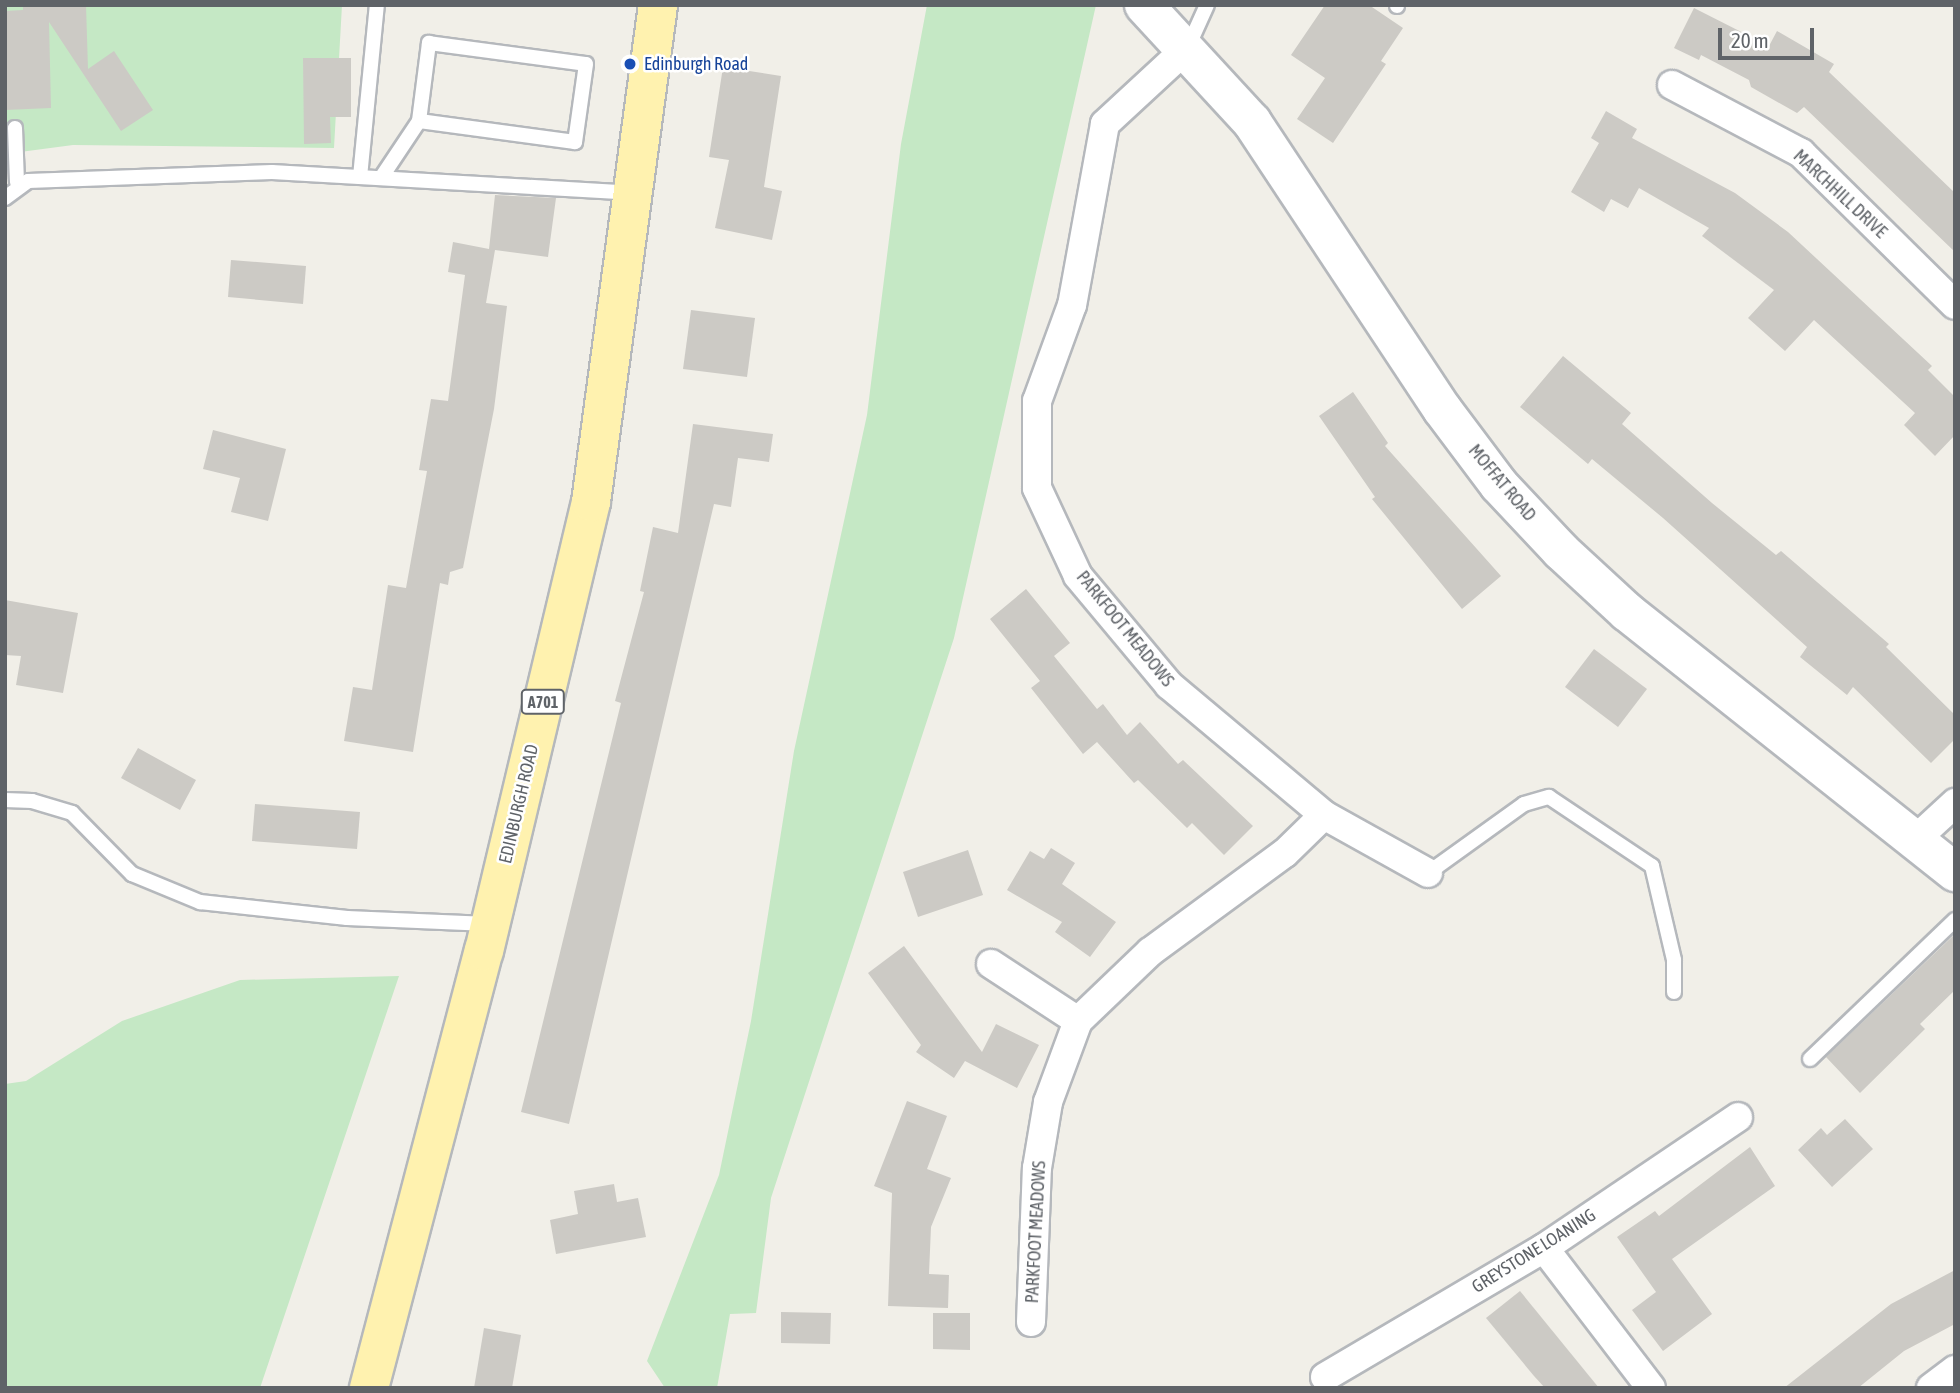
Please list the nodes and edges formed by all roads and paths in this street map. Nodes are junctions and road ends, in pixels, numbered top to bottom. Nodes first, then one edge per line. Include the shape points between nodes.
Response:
1 (377, 5) edge
2 (658, 5) edge
3 (1144, 5) edge
4 (1207, 5) edge
5 (1187, 48) junction
6 (1672, 85) dead end
7 (419, 121) junction
8 (15, 128) dead end
9 (360, 177) junction
10 (381, 178) junction
11 (17, 182) edge
12 (633, 194) junction
13 (5, 198) edge
14 (1955, 305) edge
15 (5, 800) edge
16 (1955, 803) edge
17 (1324, 815) junction
18 (1917, 838) junction
19 (1955, 872) edge
20 (1427, 873) joint
21 (1955, 920) edge
22 (491, 924) junction
23 (991, 964) dead end
24 (1674, 992) dead end
25 (1078, 1021) junction
26 (1810, 1059) dead end
27 (1738, 1117) dead end
28 (1544, 1248) junction
29 (1031, 1322) dead end
30 (1955, 1370) edge
31 (1325, 1377) dead end
32 (369, 1388) edge
33 (1651, 1388) edge
34 (1931, 1388) edge

1 - 9 lane
2 - 12 main road, EDINBURGH ROAD / A701
3 - 5 street, MOFFAT ROAD
4 - 5 lane
5 - 17 street, PARKFOOT MEADOWS via 1105,124 1072,305 1037,401 1037,488 1078,576 1169,685
5 - 18 street, MOFFAT ROAD via 1252,122 1442,408 1499,485 1628,612
6 - 14 street, MARCHHILL DRIVE via 1801,153
7 - 7 lane via 429,43 586,64 575,142
7 - 10 lane
8 - 11 lane
9 - 10 lane
9 - 11 lane via 272,172
10 - 12 lane
11 - 13 lane
12 - 22 main road, EDINBURGH ROAD / A701 via 591,502
15 - 22 lane via 32,800 72,813 132,874 200,902 347,918
16 - 18 street
17 - 20 street, PARKFOOT MEADOWS
17 - 25 street, PARKFOOT MEADOWS via 1285,853 1150,952
18 - 19 street, MOFFAT ROAD
20 - 24 lane via 1524,803 1549,797 1652,866 1674,960
21 - 26 lane
22 - 32 main road, EDINBURGH ROAD / A701
23 - 25 street
25 - 29 street, PARKFOOT MEADOWS via 1048,1102 1037,1168
27 - 28 street, GREYSTONE LOANING
28 - 31 street, GREYSTONE LOANING
28 - 33 street
30 - 34 street

